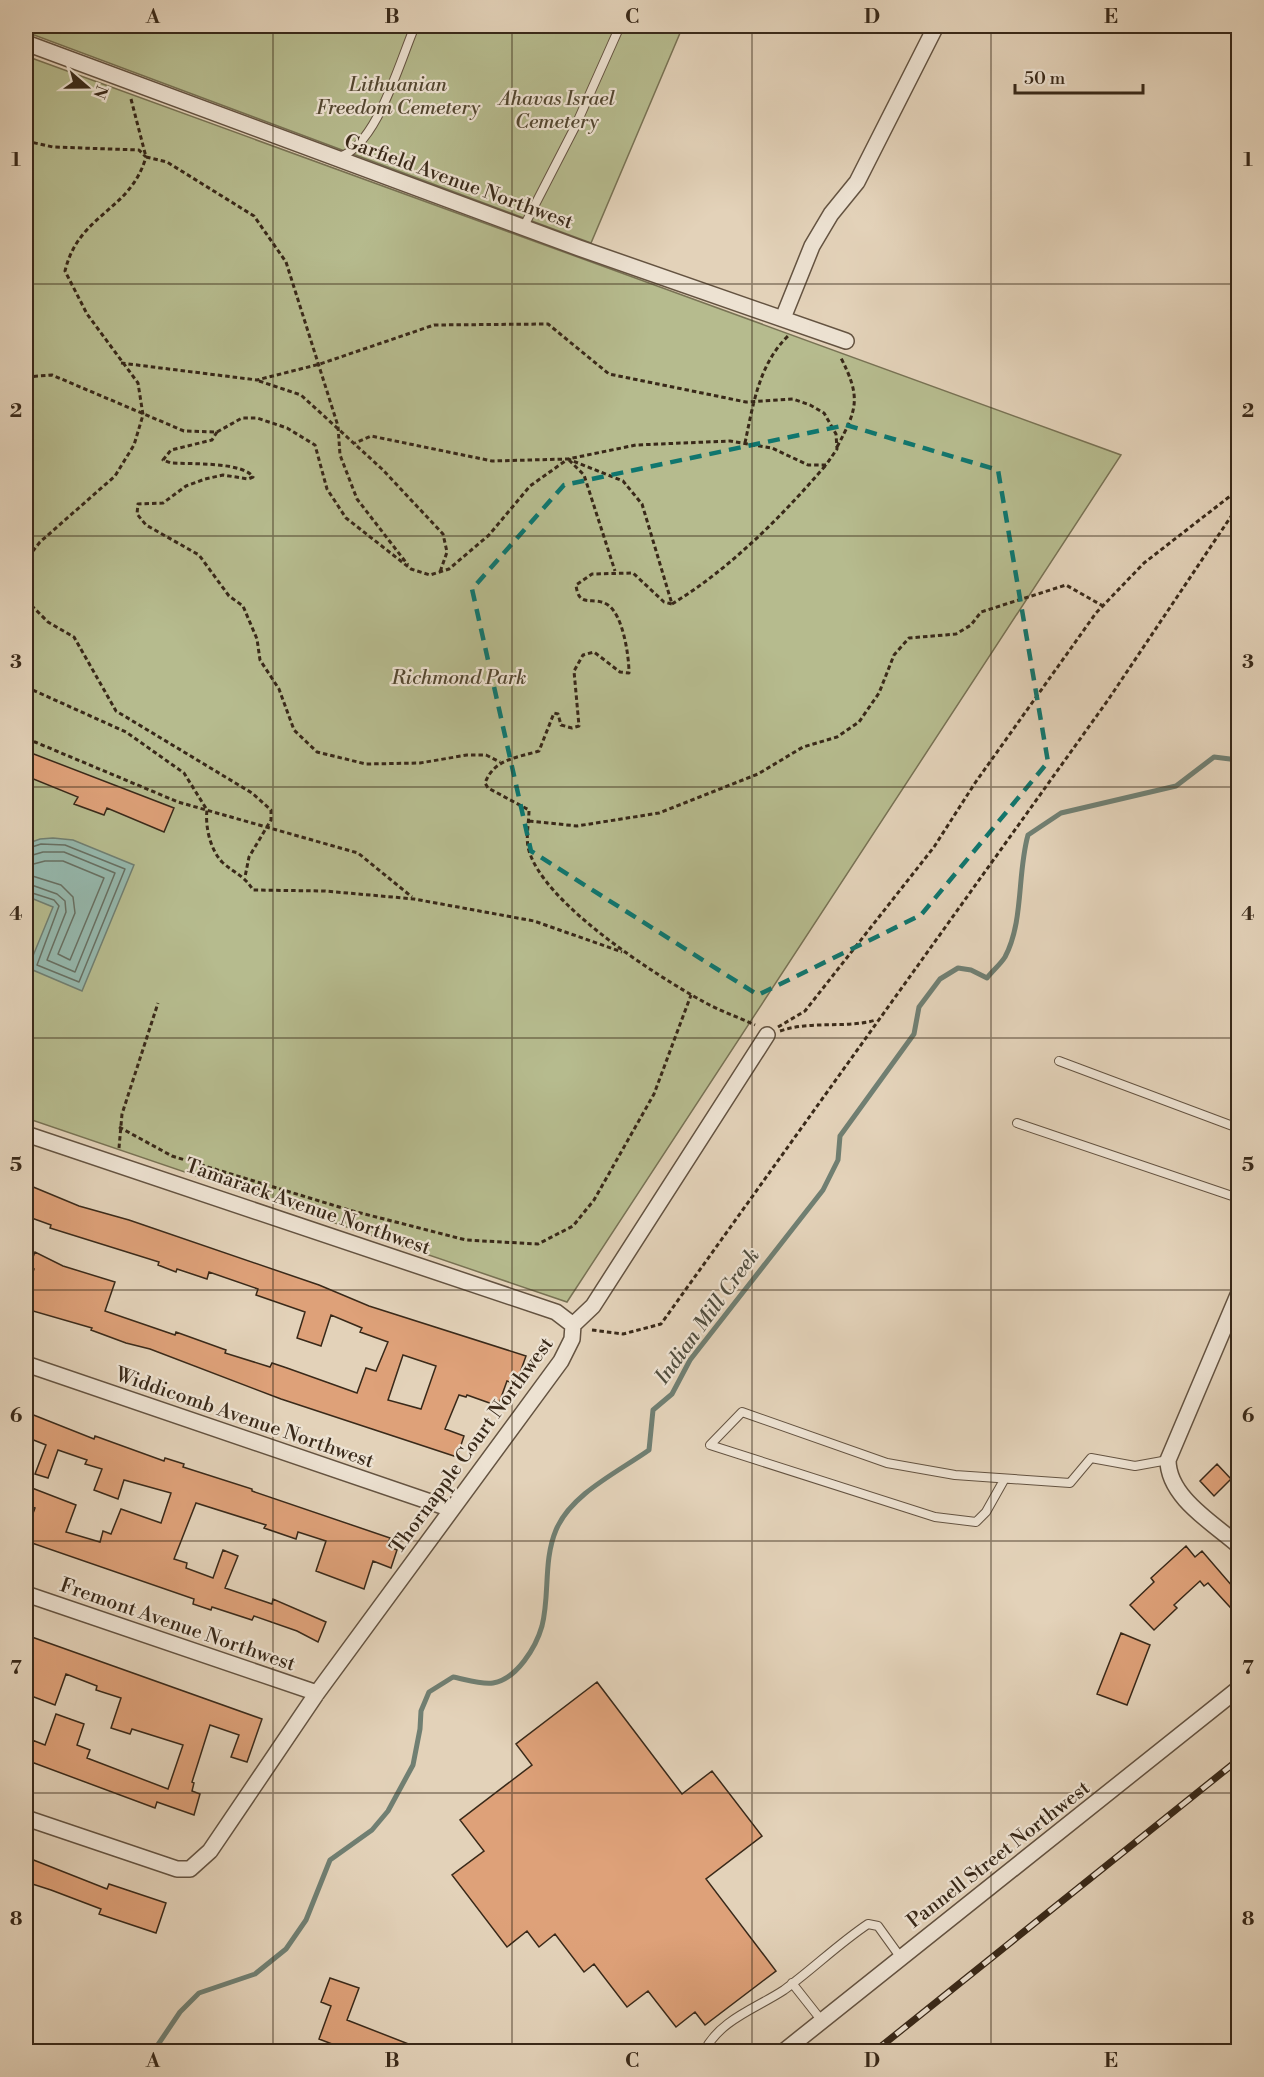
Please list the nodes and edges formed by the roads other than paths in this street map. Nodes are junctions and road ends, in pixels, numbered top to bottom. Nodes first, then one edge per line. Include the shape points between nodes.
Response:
1 (415, 26) edge
2 (620, 26) edge
3 (936, 26) edge
4 (26, 43) edge
5 (335, 158) junction
6 (523, 228) junction
7 (783, 318) junction
8 (846, 341) dead end
9 (769, 1033) road end
10 (1059, 1061) dead end
11 (1017, 1123) dead end
12 (1239, 1128) edge
13 (26, 1134) edge
14 (1239, 1198) edge
15 (1239, 1295) edge
16 (573, 1325) junction
17 (26, 1364) edge
18 (1168, 1460) junction
19 (1005, 1480) junction
20 (451, 1509) junction
21 (1239, 1545) edge
22 (26, 1594) edge
23 (1239, 1689) edge
24 (317, 1694) junction
25 (26, 1818) edge
26 (901, 1958) junction
27 (792, 1983) junction
28 (822, 2021) junction
29 (704, 2052) edge
30 (783, 2052) edge

1 - 5 lane via 371,130 355,148
2 - 6 lane via 575,127
3 - 7 street via 857,182 812,246
4 - 5 street, Garfield Avenue Northwest
5 - 6 street, Garfield Avenue Northwest
6 - 7 street, Garfield Avenue Northwest
7 - 8 street, Garfield Avenue Northwest
9 - 16 street, Thornapple Court Northwest via 593,1306
10 - 12 lane
11 - 14 lane
13 - 16 street, Tamarack Avenue Northwest via 556,1312
15 - 18 street
16 - 20 street, Thornapple Court Northwest via 572,1339 561,1361
17 - 20 street, Widdicomb Avenue Northwest
18 - 19 lane via 1135,1466 1091,1458 1070,1483
18 - 21 street via 1168,1472 1180,1494
19 - 19 lane via 887,1463 742,1412 710,1445 935,1518 976,1522
20 - 24 street, Thornapple Court Northwest
22 - 24 street, Fremont Avenue Northwest
23 - 26 street, Pannell Street Northwest
24 - 25 street, Thornapple Court Northwest via 210,1851 190,1869 177,1869
26 - 27 lane via 878,1926 868,1924
26 - 28 street, Pannell Street Northwest
27 - 28 lane
27 - 29 lane via 738,2016
28 - 30 street, Pannell Street Northwest

